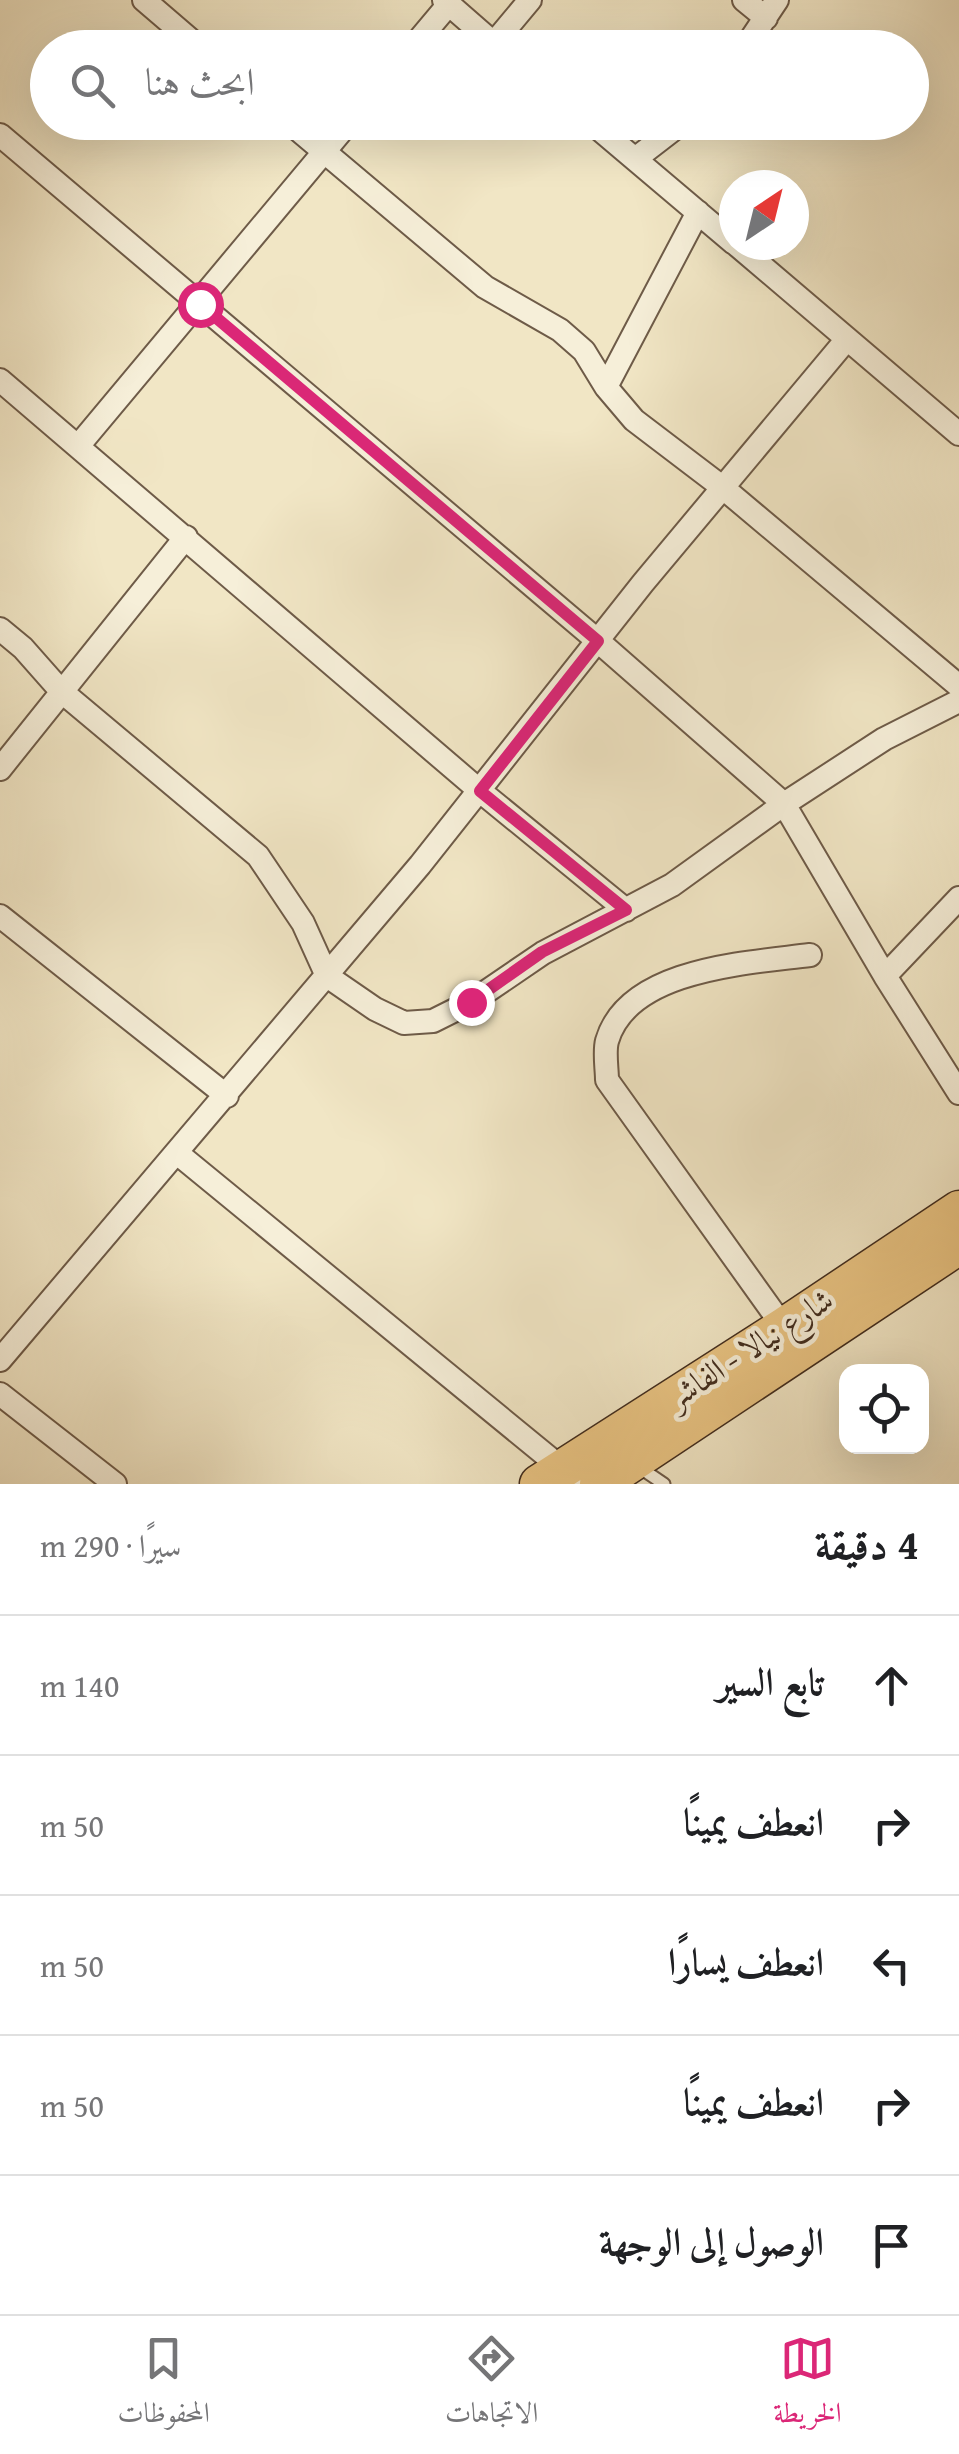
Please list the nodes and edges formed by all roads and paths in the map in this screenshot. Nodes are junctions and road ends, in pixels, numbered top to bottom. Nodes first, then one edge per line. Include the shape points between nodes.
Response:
1 (144, 0) edge
2 (530, 0) edge
3 (744, 0) edge
4 (446, 2) edge
5 (771, 9) edge
6 (179, 30) edge
7 (425, 30) edge
8 (479, 30) edge
9 (508, 30) edge
10 (757, 30) edge
11 (0, 135) edge
12 (310, 140) edge
13 (334, 140) edge
14 (612, 140) edge
15 (660, 140) edge
16 (324, 152) junction
17 (635, 159) junction
18 (698, 212) junction
19 (719, 230) edge
20 (754, 260) edge
21 (200, 304) junction
22 (848, 339) junction
23 (0, 380) edge
24 (606, 386) junction
25 (956, 424) edge
26 (79, 446) junction
27 (722, 487) junction
28 (186, 538) junction
29 (0, 629) edge
30 (598, 641) junction
31 (959, 686) edge
32 (61, 691) junction
33 (959, 700) edge
34 (0, 770) edge
35 (480, 791) junction
36 (784, 804) junction
37 (959, 898) edge
38 (626, 910) junction
39 (0, 916) edge
40 (810, 955) dead end
41 (326, 976) junction
42 (885, 976) junction
43 (959, 1093) edge
44 (227, 1096) junction
45 (177, 1154) junction
46 (959, 1210) edge
47 (959, 1245) edge
48 (792, 1339) junction
49 (0, 1360) edge
50 (0, 1394) edge
51 (618, 1452) junction
52 (561, 1479) edge
53 (116, 1484) edge
54 (599, 1484) edge
55 (664, 1484) edge

1 - 6 street
2 - 9 street
3 - 5 street
4 - 7 street
4 - 8 street
5 - 10 street
11 - 21 street
12 - 16 street
13 - 16 street
14 - 17 street
15 - 17 street
16 - 21 street
16 - 24 street via 485,288 560,330 584,350
17 - 18 street
18 - 19 street
18 - 24 street
20 - 22 street
21 - 26 street
21 - 30 street
22 - 25 street
22 - 27 street
23 - 26 street
24 - 27 street via 634,420
26 - 28 street
27 - 30 street
27 - 31 street
28 - 32 street
28 - 35 street
29 - 32 street
30 - 35 street
30 - 36 street
32 - 34 street
32 - 41 street via 258,856 303,924
33 - 36 street
35 - 38 street
35 - 41 street
36 - 38 street
36 - 42 street
37 - 42 street
38 - 41 street via 542,952 434,1021 404,1023
39 - 44 street
40 - 48 street via 662,982 625,1010 606,1042 607,1080
41 - 44 street
42 - 43 street
44 - 45 street
45 - 49 street
45 - 52 street
46 - 48 highway, شارع نيالا - الفاشر
47 - 48 highway, شارع نيالا - الفاشر
48 - 51 highway, شارع نيالا - الفاشر
50 - 53 street
51 - 52 highway, شارع نيالا - الفاشر
51 - 54 highway, شارع نيالا - الفاشر
51 - 55 lane

